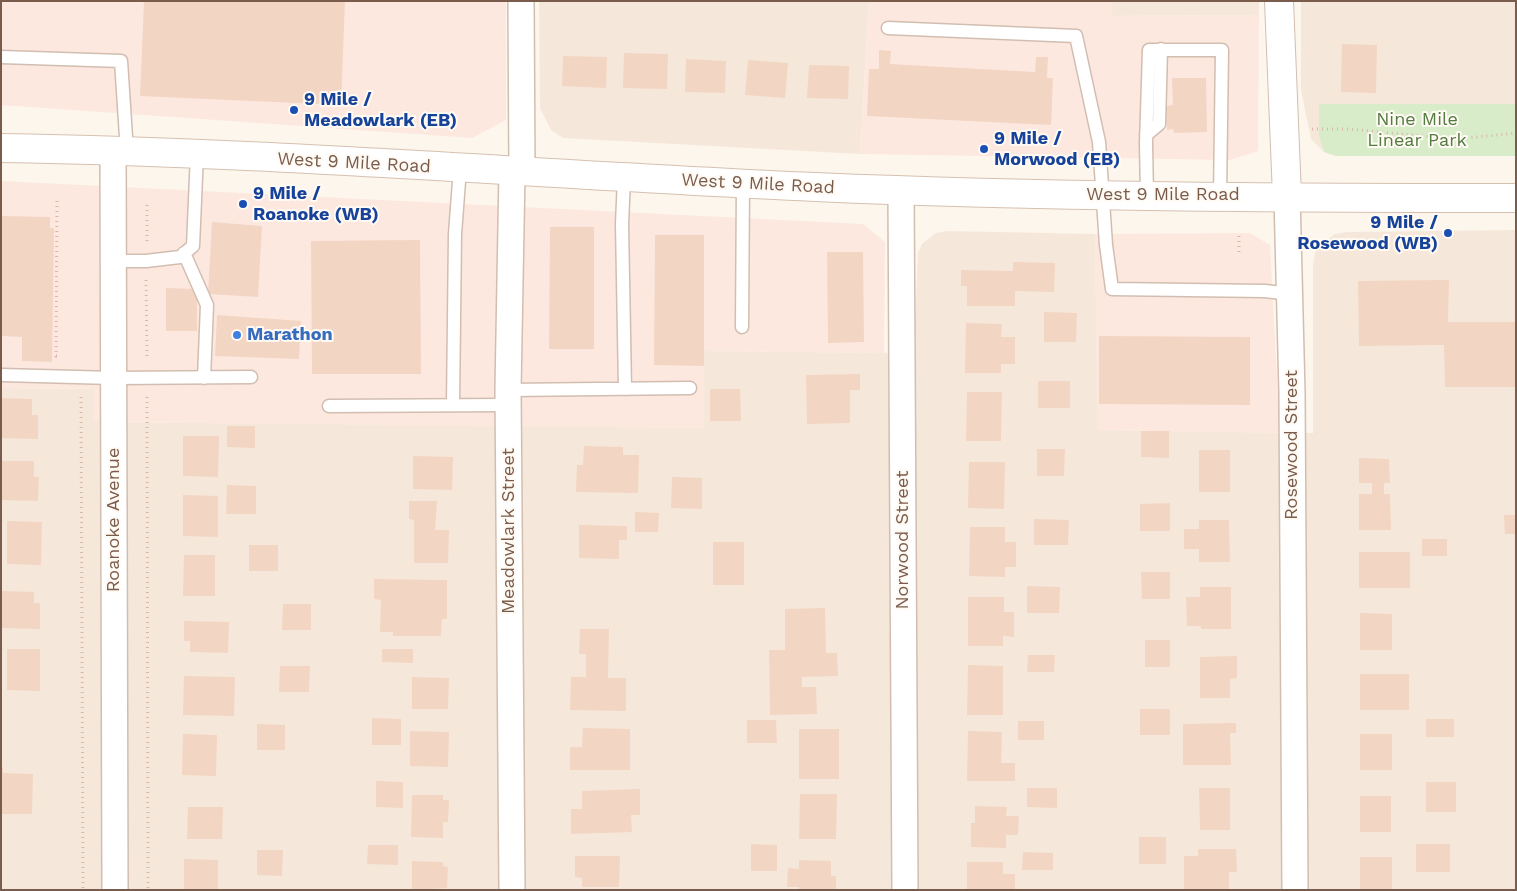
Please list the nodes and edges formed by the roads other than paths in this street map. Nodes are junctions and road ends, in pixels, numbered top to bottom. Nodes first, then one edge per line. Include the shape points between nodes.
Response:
1 (521, 1) edge
2 (1279, 1) edge
3 (888, 28) dead end
4 (1, 57) edge
5 (1, 148) edge
6 (120, 151) junction
7 (198, 154) junction
8 (460, 168) junction
9 (517, 172) junction
10 (624, 178) junction
11 (743, 183) junction
12 (901, 190) junction
13 (1104, 194) junction
14 (1220, 195) junction
15 (1147, 196) junction
16 (1287, 196) junction
17 (1516, 198) edge
18 (184, 254) junction
19 (112, 261) junction
20 (1290, 294) junction
21 (742, 327) dead end
22 (1, 375) edge
23 (113, 378) junction
24 (204, 378) junction
25 (251, 378) dead end
26 (690, 388) dead end
27 (625, 389) junction
28 (508, 397) junction
29 (454, 405) junction
30 (330, 406) dead end
31 (115, 890) edge
32 (512, 890) edge
33 (905, 890) edge
34 (1295, 890) edge

1 - 9 street, Meadowlark Street
2 - 16 main road, Rosewood Street
3 - 13 lane via 1076,36 1099,142
4 - 6 lane via 121,61
5 - 6 main road, West 9 Mile Road
6 - 7 main road, West 9 Mile Road
6 - 19 street, Roanoke Avenue
7 - 8 main road, West 9 Mile Road
7 - 18 lane via 193,246
8 - 9 main road, West 9 Mile Road
8 - 29 lane via 455,234
9 - 10 main road, West 9 Mile Road
9 - 28 street, Meadowlark Street
10 - 11 main road, West 9 Mile Road
10 - 27 lane
11 - 12 main road, West 9 Mile Road
11 - 21 lane
12 - 13 main road, West 9 Mile Road
12 - 33 street, Norwood Street
13 - 15 main road, West 9 Mile Road
13 - 20 lane via 1112,289
14 - 15 main road, West 9 Mile Road
14 - 15 lane via 1222,50 1161,49 1149,50
14 - 16 main road, West 9 Mile Road
16 - 17 main road, West 9 Mile Road
16 - 20 street, Rosewood Street
18 - 19 lane via 146,262
18 - 24 lane via 207,305
19 - 23 street, Roanoke Avenue
20 - 34 street, Rosewood Street
22 - 23 lane
23 - 24 lane
23 - 31 street, Roanoke Avenue
24 - 25 lane
26 - 27 lane
27 - 28 lane
28 - 29 lane
28 - 32 street, Meadowlark Street
29 - 30 lane

